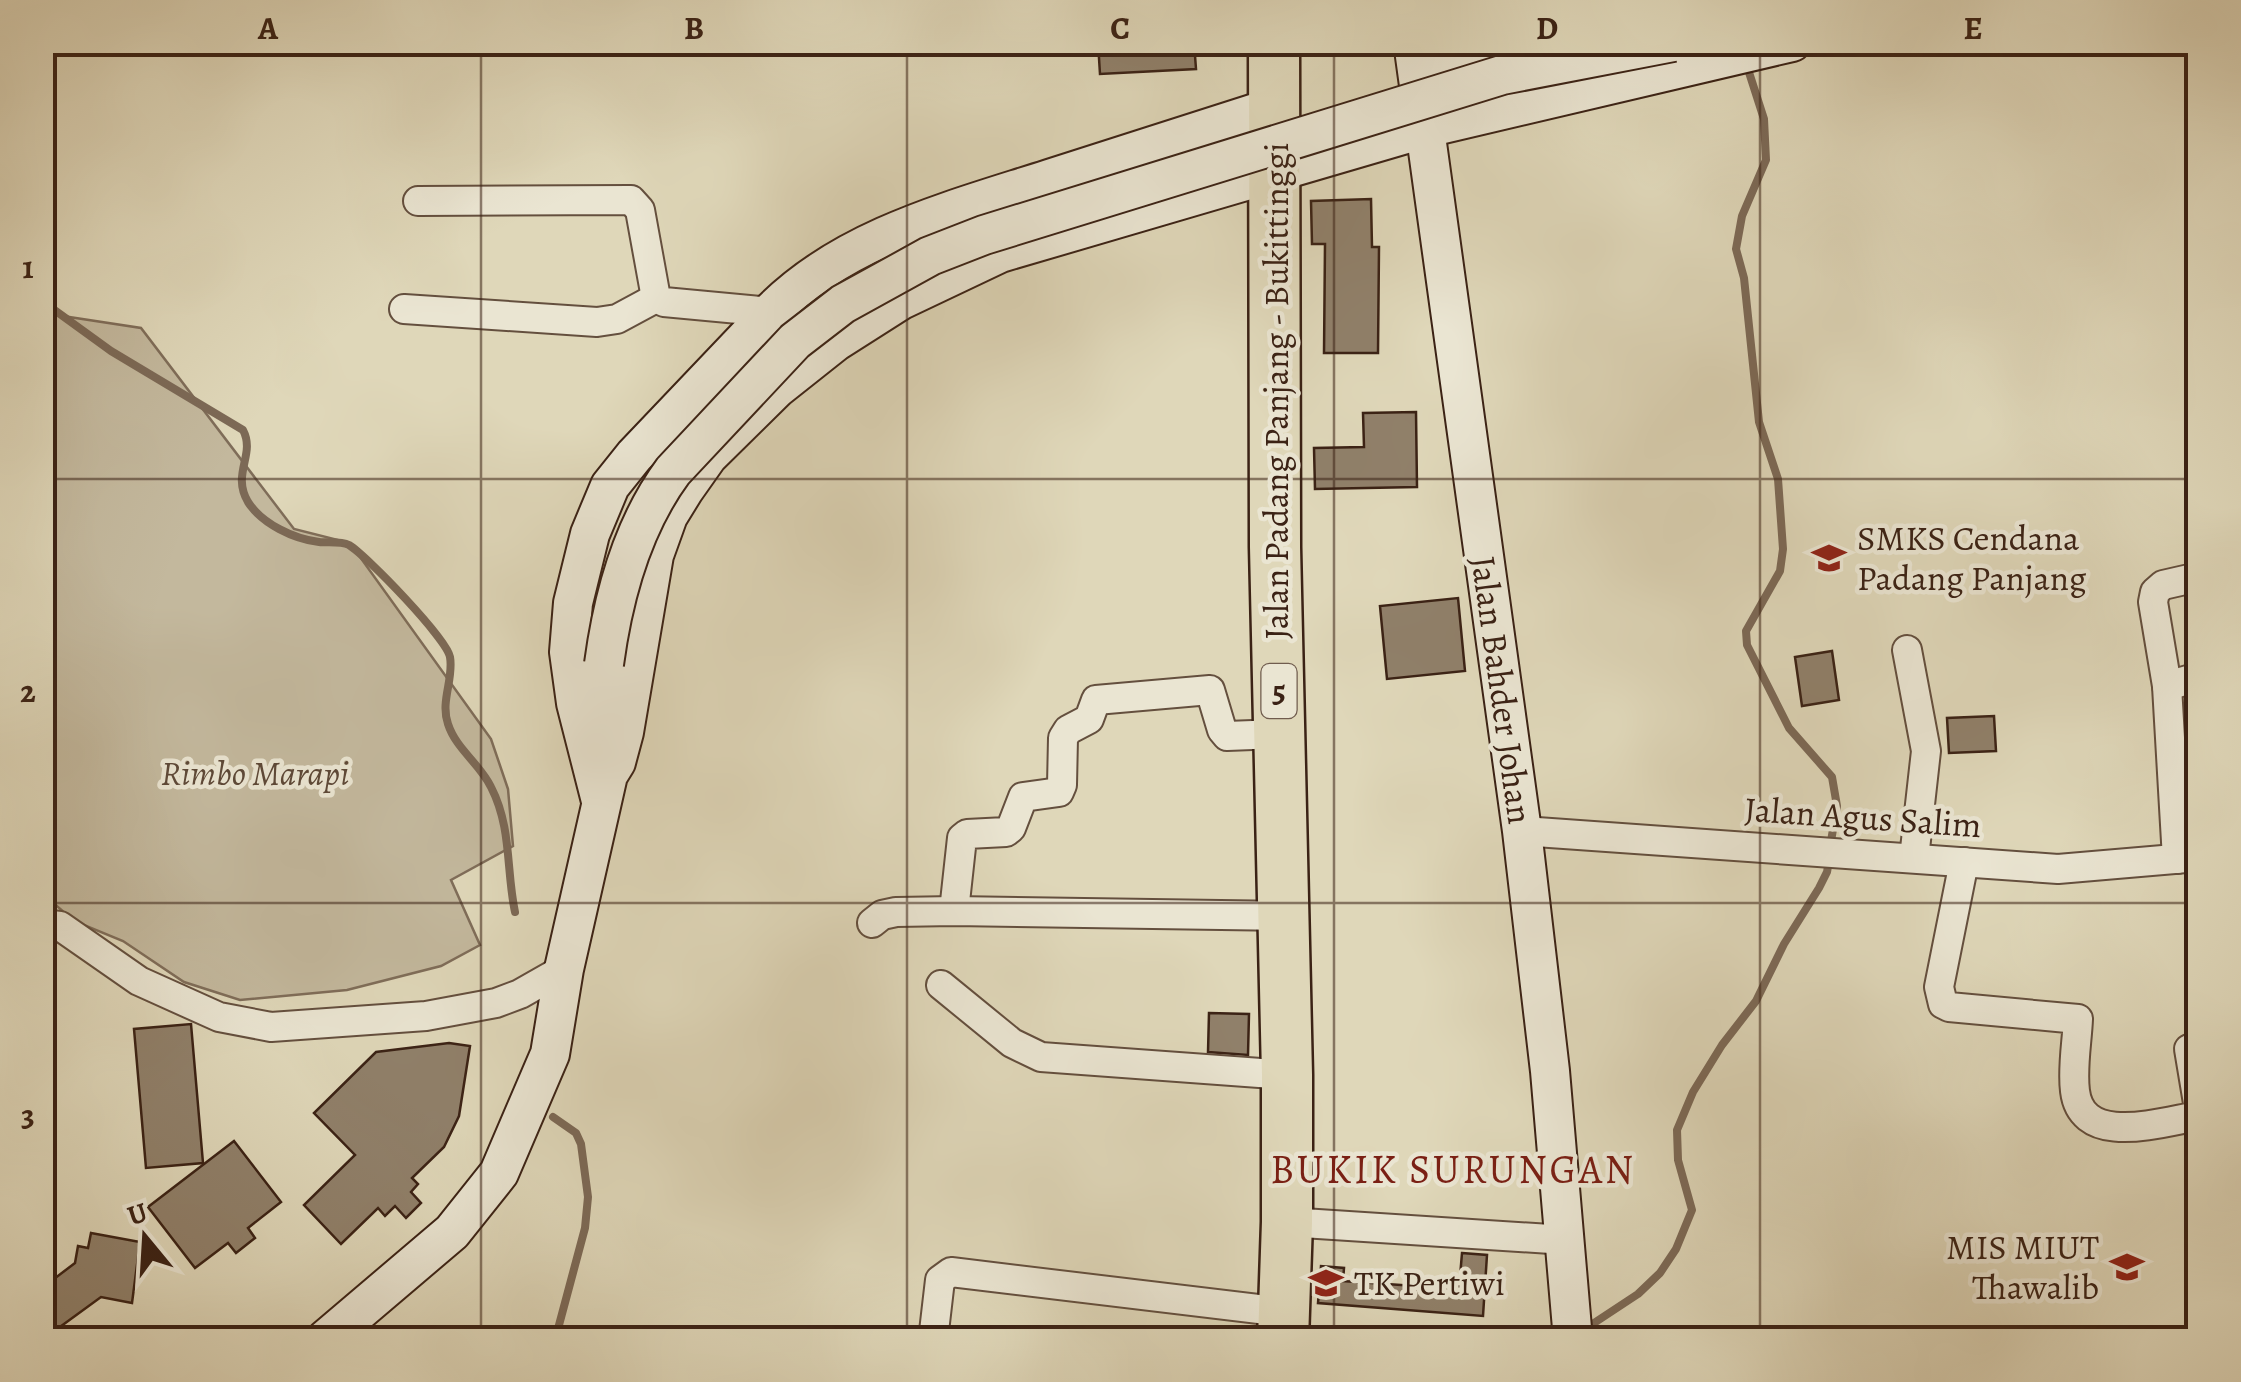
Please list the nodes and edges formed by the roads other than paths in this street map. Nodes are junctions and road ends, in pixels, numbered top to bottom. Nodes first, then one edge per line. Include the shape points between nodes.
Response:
1 (1274, 42) edge
2 (1517, 42) edge
3 (1600, 42) edge
4 (1673, 42) edge
5 (1792, 42) edge
6 (1415, 53) edge
7 (1274, 107) junction
8 (1426, 128) junction
9 (1274, 174) junction
10 (418, 201) dead end
11 (656, 298) junction
12 (404, 309) dead end
13 (770, 312) junction
14 (2198, 576) edge
15 (1907, 650) dead end
16 (596, 664) junction
17 (2198, 677) edge
18 (2167, 686) junction
19 (1280, 734) junction
20 (601, 779) junction
21 (1522, 832) junction
22 (1914, 858) junction
23 (2188, 858) edge
24 (1964, 862) junction
25 (954, 910) junction
26 (1285, 916) junction
27 (872, 923) dead end
28 (42, 924) edge
29 (564, 968) junction
30 (941, 985) dead end
31 (2189, 1048) dead end
32 (1287, 1074) junction
33 (2198, 1102) edge
34 (2198, 1116) edge
35 (1287, 1222) junction
36 (1566, 1240) junction
37 (1283, 1326) edge
38 (325, 1340) edge
39 (933, 1340) edge
40 (1574, 1340) edge

1 - 7 highway, Jalan Padang Panjang - Bukittinggi / 5
2 - 6 main road
3 - 16 main road via 1461,71 978,220 878,264 780,334 643,488 616,556
4 - 16 main road, bridge via 1488,79 984,235 888,276 796,342 673,471 636,536
5 - 8 main road
6 - 8 main road, Jalan Bahder Johan
7 - 9 highway, Jalan Padang Panjang - Bukittinggi / 5
7 - 13 main road via 934,216 828,266
8 - 9 main road
8 - 21 main road, Jalan Bahder Johan
9 - 19 highway, Jalan Padang Panjang - Bukittinggi / 5
9 - 20 main road via 1000,253 901,300 777,388 708,456 668,516 654,556 624,732 616,762
10 - 11 street via 631,200 640,210
11 - 12 street via 597,322
11 - 13 street
13 - 20 main road via 634,456 596,516 573,603 569,652 576,703
14 - 18 street via 2154,592
15 - 22 street via 1926,751
16 - 20 main road
17 - 18 street
18 - 23 street
19 - 25 street via 1227,736 1210,690 1096,700 1089,719 1062,738 1059,792 1023,797 1006,832 962,838
19 - 26 highway, Jalan Padang Panjang - Bukittinggi / 5
20 - 29 main road
21 - 22 street, Jalan Agus Salim
21 - 36 main road, Jalan Bahder Johan
22 - 24 street, Jalan Agus Salim
23 - 24 street, Jalan Agus Salim via 2058,870
24 - 34 street via 1939,986 1942,1004 2078,1019 2075,1092 2082,1113 2098,1125
25 - 26 street
25 - 27 street via 896,912
26 - 32 highway, Jalan Padang Panjang - Bukittinggi / 5
28 - 29 street via 60,926 139,981 220,1017 271,1027 426,1016 496,1002
29 - 38 main road via 550,1054 500,1173 452,1232
30 - 32 street via 1041,1058
31 - 33 street
32 - 35 highway, Jalan Padang Panjang - Bukittinggi / 5
35 - 36 street
35 - 37 highway, Jalan Padang Panjang - Bukittinggi / 5
36 - 40 main road, Jalan Bahder Johan
37 - 39 street via 951,1272 940,1280

